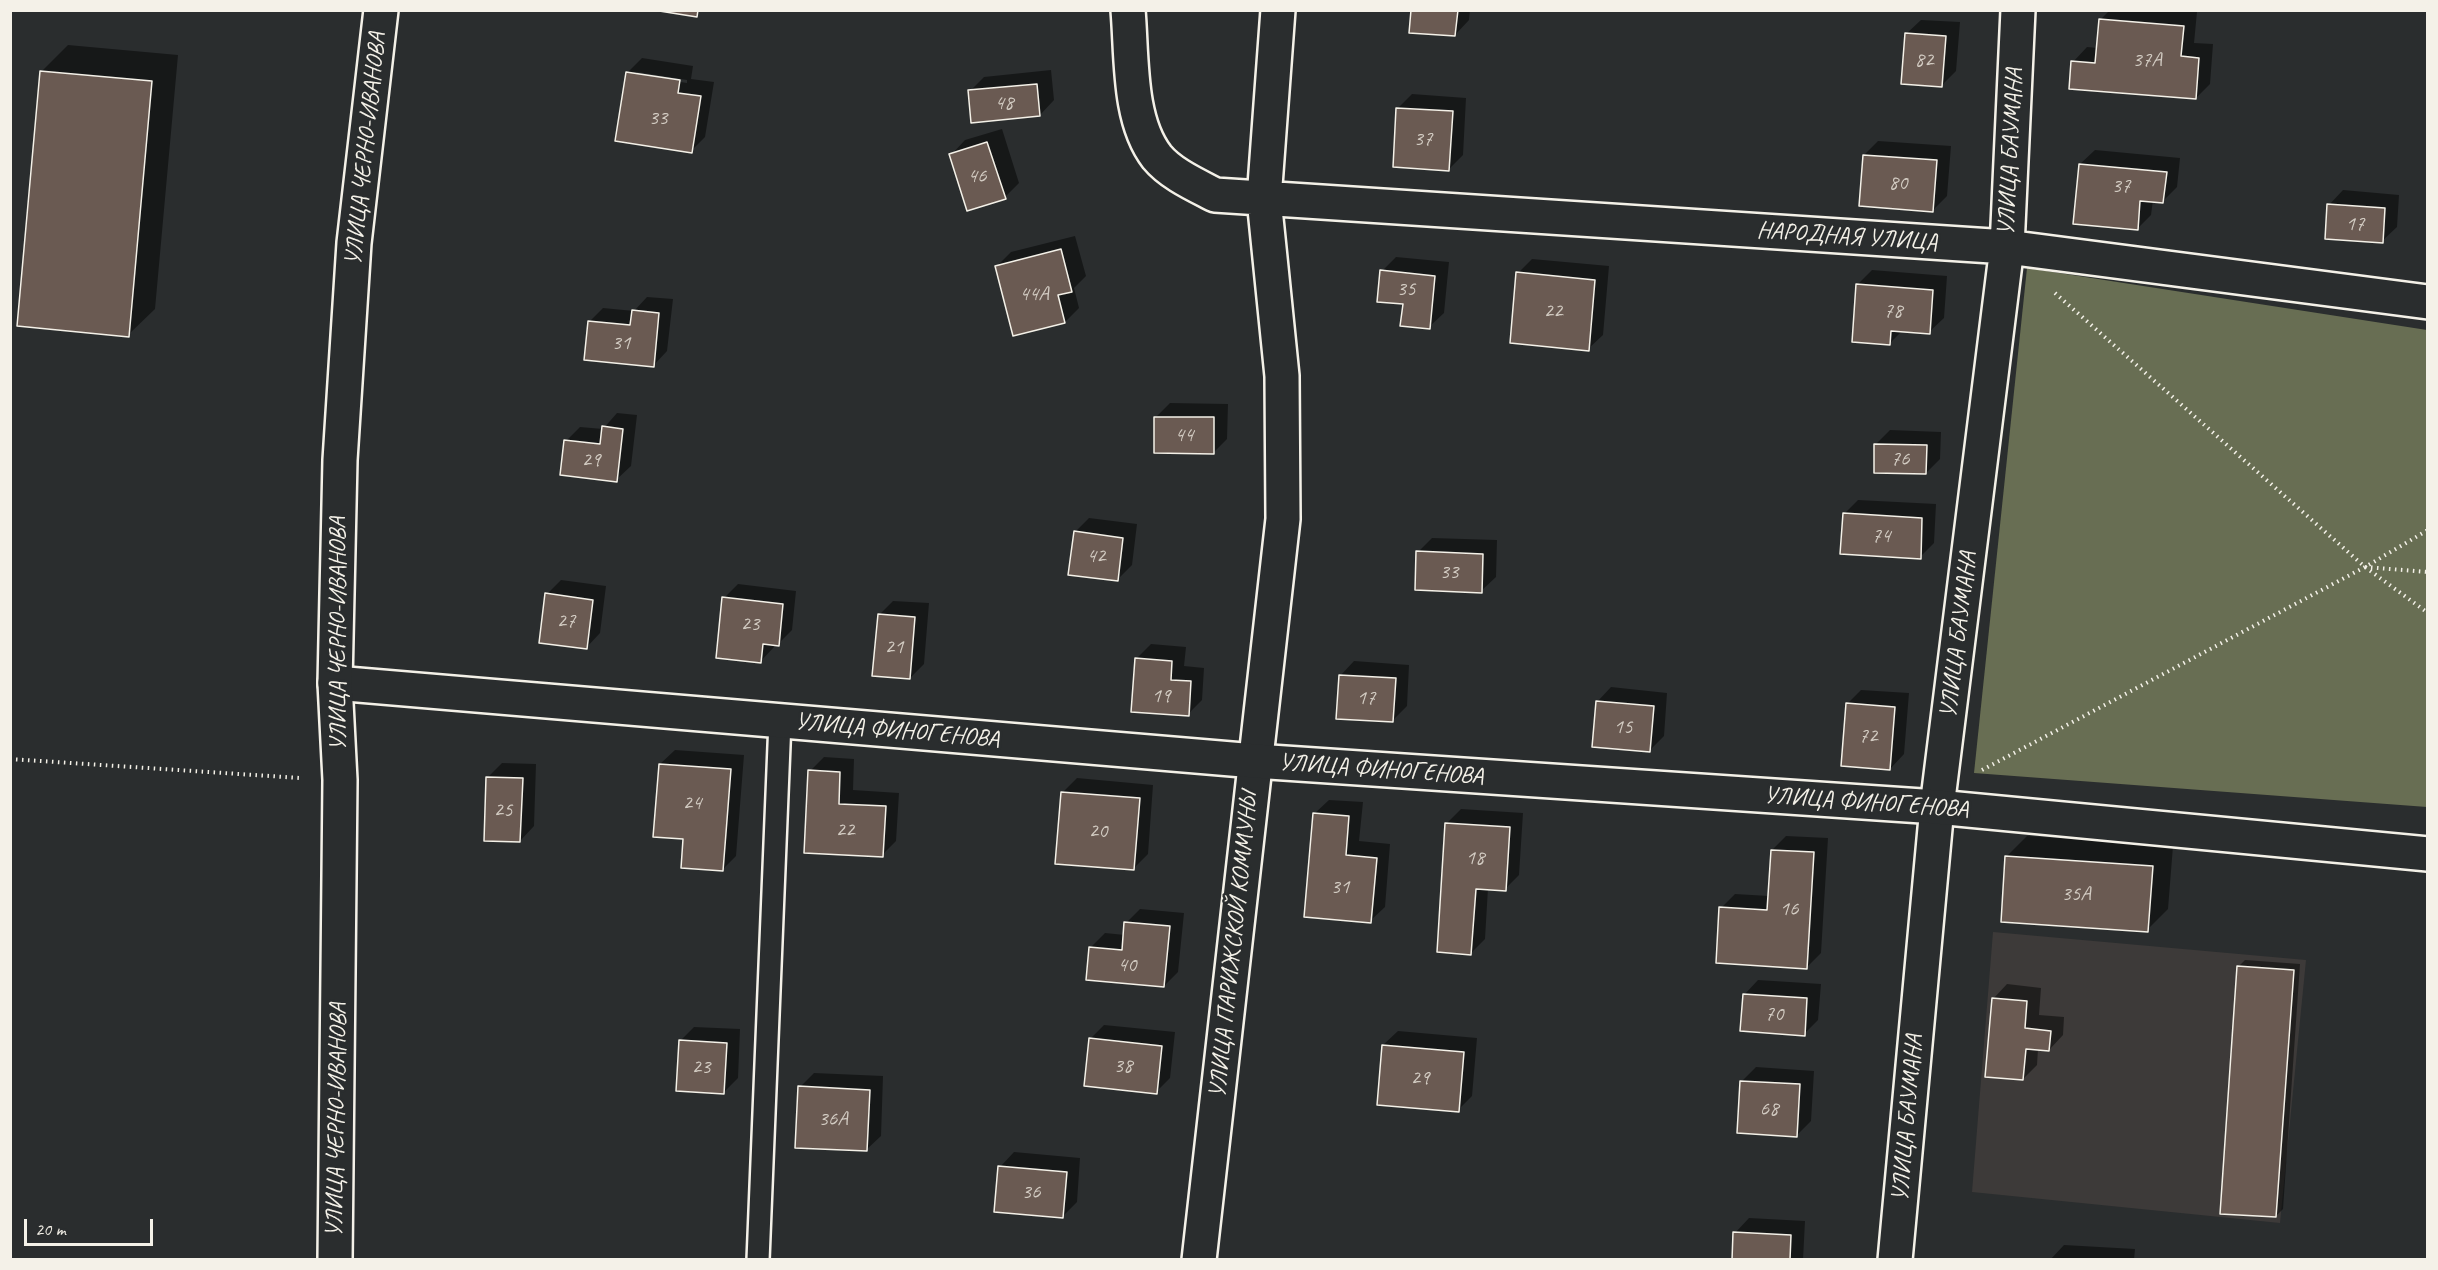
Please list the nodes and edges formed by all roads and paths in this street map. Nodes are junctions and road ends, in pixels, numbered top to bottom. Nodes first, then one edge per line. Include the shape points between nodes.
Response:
1 (381, 10) edge
2 (1128, 10) edge
3 (1278, 10) edge
4 (2018, 10) edge
5 (1264, 199) junction
6 (2007, 247) junction
7 (2054, 292) dead end
8 (2427, 302) edge
9 (2427, 530) edge
10 (2365, 567) junction
11 (2427, 572) edge
12 (2427, 613) edge
13 (335, 684) junction
14 (780, 721) junction
15 (10, 759) edge
16 (1255, 761) junction
17 (340, 780) junction
18 (1939, 794) junction
19 (2427, 854) edge
20 (335, 1260) edge
21 (758, 1260) edge
22 (1199, 1260) edge
23 (1895, 1260) edge

1 - 13 street, УЛИЦА ЧЕРНО-ИВАНОВА via 354,243 339,460
2 - 5 street via 1136,108 1146,140 1158,158 1215,195
3 - 5 street, УЛИЦА ПАРИЖСКОЙ КОММУНЫ
4 - 6 street, УЛИЦА БАУМАНА
5 - 6 street, НАРОДНАЯ УЛИЦА
5 - 16 street, УЛИЦА ПАРИЖСКОЙ КОММУНЫ via 1282,376 1283,519
6 - 8 street, НАРОДНАЯ УЛИЦА
6 - 18 street, УЛИЦА БАУМАНА
7 - 10 path
9 - 10 path
10 - 11 path
10 - 12 path
10 - 18 path
13 - 14 street, УЛИЦА ФИНОГЕНОВА
13 - 17 street, УЛИЦА ЧЕРНО-ИВАНОВА
14 - 16 street, УЛИЦА ФИНОГЕНОВА
14 - 21 lane
15 - 17 path
16 - 18 street, УЛИЦА ФИНОГЕНОВА
16 - 22 street, УЛИЦА ПАРИЖСКОЙ КОММУНЫ
17 - 20 street, УЛИЦА ЧЕРНО-ИВАНОВА
18 - 19 street, УЛИЦА ФИНОГЕНОВА
18 - 23 street, УЛИЦА БАУМАНА

